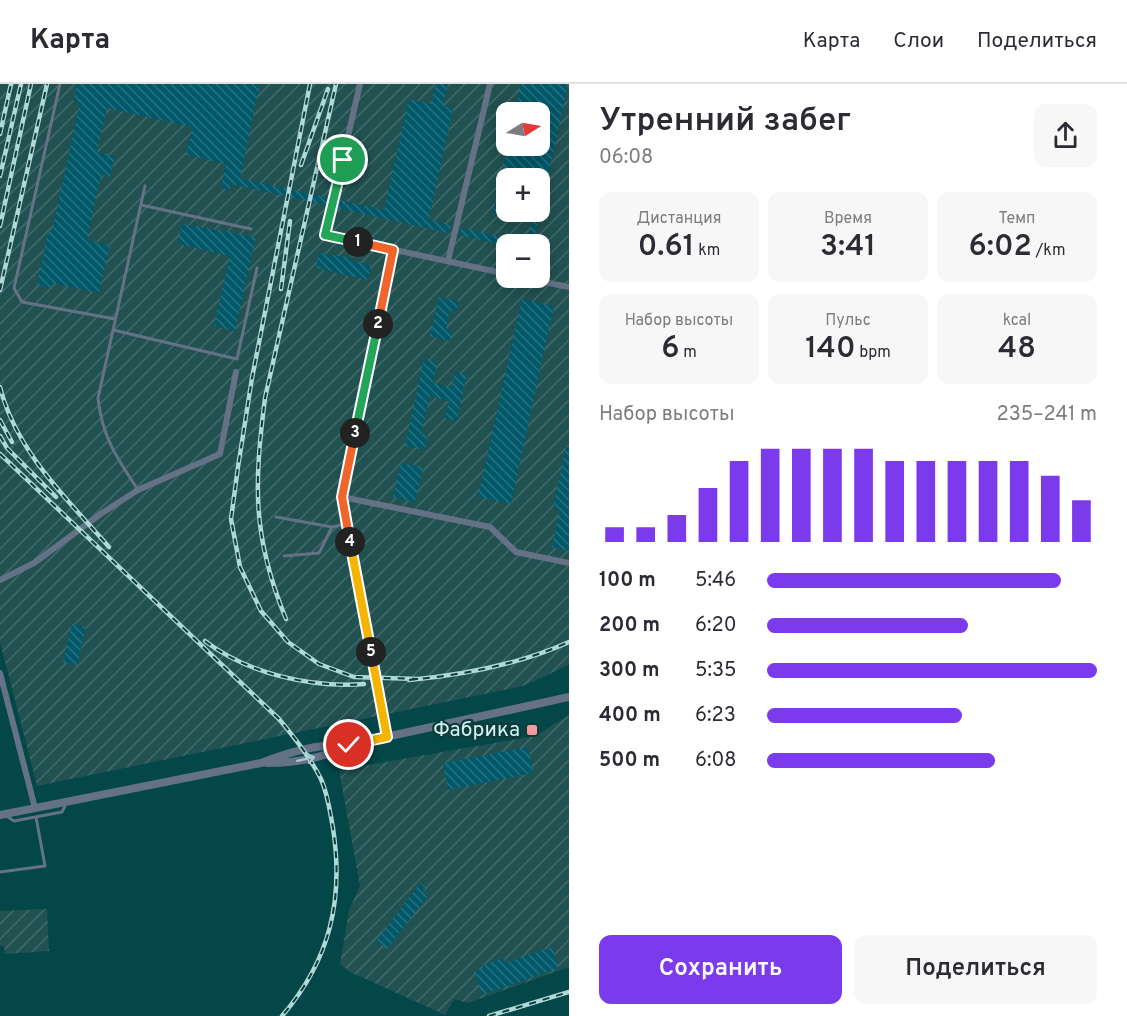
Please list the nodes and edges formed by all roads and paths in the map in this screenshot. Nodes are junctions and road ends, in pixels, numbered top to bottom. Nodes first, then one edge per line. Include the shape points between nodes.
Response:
1 (60, 84) edge
2 (360, 84) edge
3 (490, 84) edge
4 (145, 186) dead end
5 (141, 205) junction
6 (251, 229) dead end
7 (393, 250) junction
8 (448, 261) junction
9 (257, 268) dead end
10 (496, 272) edge
11 (550, 283) edge
12 (569, 287) edge
13 (115, 319) junction
14 (113, 330) junction
15 (236, 372) dead end
16 (138, 490) junction
17 (342, 497) junction
18 (276, 517) dead end
19 (347, 524) junction
20 (332, 527) junction
21 (285, 556) dead end
22 (569, 563) edge
23 (0, 580) edge
24 (0, 673) edge
25 (569, 697) edge
26 (387, 737) junction
27 (67, 802) junction
28 (35, 808) junction
29 (2, 814) edge
30 (36, 817) junction
31 (0, 872) edge

1 - 13 lane via 14,288 22,302
2 - 7 street via 325,235
3 - 8 street
4 - 5 lane
5 - 6 lane
5 - 13 lane
7 - 8 street
7 - 17 street
8 - 10 street
9 - 14 lane via 237,359
11 - 12 street
13 - 14 lane
14 - 16 lane via 98,398 100,424
15 - 16 street via 220,454
16 - 23 street via 34,564
17 - 19 street
17 - 22 street via 490,528 516,552
18 - 20 lane
19 - 20 lane
19 - 26 street
20 - 21 lane via 319,553
24 - 28 street
25 - 26 street
26 - 27 street via 285,763 261,763
27 - 28 street
27 - 30 lane via 62,812
28 - 29 street
29 - 30 lane via 14,821
30 - 31 lane via 45,866

